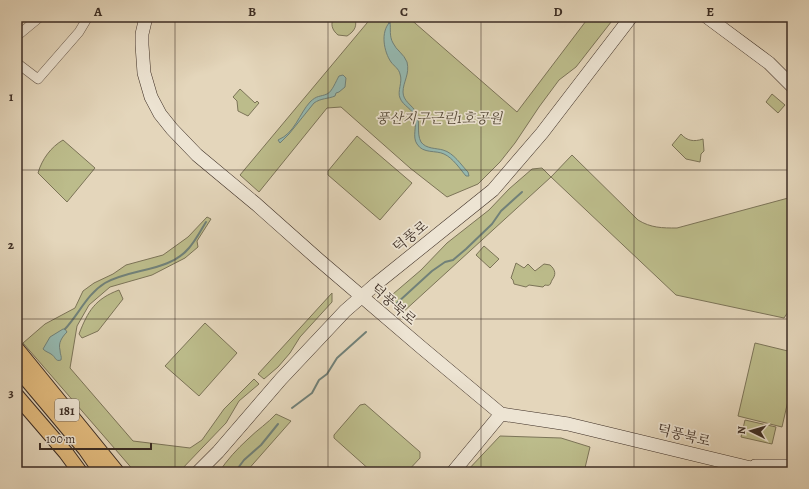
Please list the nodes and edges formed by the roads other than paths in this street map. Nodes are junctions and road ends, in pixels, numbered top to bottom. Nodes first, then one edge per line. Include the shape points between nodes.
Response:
1 (40, 17) edge
2 (88, 17) edge
3 (146, 17) edge
4 (631, 17) edge
5 (707, 17) edge
6 (17, 36) edge
7 (17, 63) edge
8 (792, 86) edge
9 (361, 296) junction
10 (17, 349) edge
11 (17, 368) edge
12 (17, 382) edge
13 (17, 396) edge
14 (501, 414) junction
15 (746, 466) junction
16 (791, 468) edge
17 (80, 472) edge
18 (90, 472) edge
19 (101, 472) edge
20 (117, 472) edge
21 (198, 472) edge
22 (453, 472) edge
23 (766, 472) edge

1 - 6 street
2 - 7 street via 79,32 38,79
3 - 9 street, 덕풍북로 via 142,34 144,73 150,97 160,114 197,155
4 - 9 street, 덕풍로 via 542,133 493,190
5 - 8 street via 769,63
9 - 14 street, 덕풍북로
9 - 21 street, 덕풍로 via 324,332
10 - 20 main road, 181
11 - 19 main road, 181 via 85,449
12 - 18 main road, 181
13 - 17 main road, 181
14 - 15 street, 덕풍북로 via 568,424
14 - 22 street
15 - 16 street, 덕풍북로
15 - 23 street, 덕풍북로

